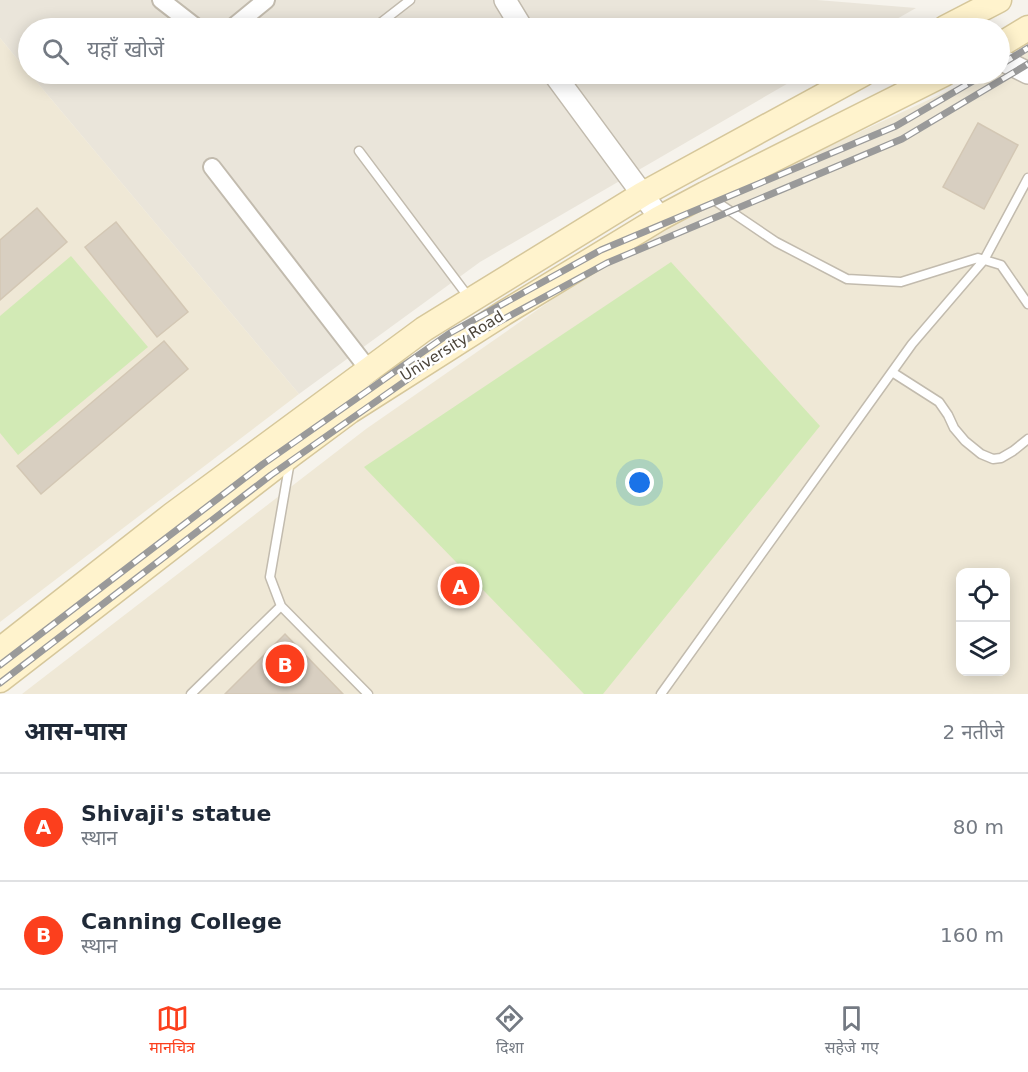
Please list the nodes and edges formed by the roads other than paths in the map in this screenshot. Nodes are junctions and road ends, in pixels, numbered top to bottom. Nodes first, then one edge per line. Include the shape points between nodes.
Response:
1 (161, 0) edge
2 (266, 0) edge
3 (410, 0) edge
4 (505, 0) edge
5 (999, 0) edge
6 (967, 7) edge
7 (184, 18) edge
8 (244, 18) edge
9 (387, 18) edge
10 (516, 18) edge
11 (955, 18) edge
12 (1028, 28) edge
13 (1010, 39) edge
14 (1010, 64) edge
15 (1028, 73) edge
16 (561, 84) edge
17 (845, 84) edge
18 (924, 84) edge
19 (359, 151) dead end
20 (212, 167) dead end
21 (1028, 178) edge
22 (643, 194) junction
23 (705, 194) junction
24 (660, 218) junction
25 (984, 260) junction
26 (470, 299) junction
27 (1028, 304) edge
28 (369, 370) junction
29 (892, 372) junction
30 (1028, 439) edge
31 (296, 441) junction
32 (281, 606) junction
33 (0, 650) edge
34 (0, 680) edge
35 (191, 694) edge
36 (368, 694) edge
37 (661, 694) edge

1 - 7 street
2 - 8 street
3 - 9 lane
4 - 10 street
5 - 6 main road
6 - 11 main road
12 - 13 main road
14 - 15 street
16 - 22 street
17 - 22 main road, University Road
18 - 23 main road, University Road
19 - 26 lane
20 - 28 street
21 - 25 lane
22 - 24 street
22 - 26 main road, University Road
23 - 24 main road, University Road
23 - 25 lane via 776,242 847,279 901,282 978,258
24 - 31 main road, University Road
25 - 27 lane via 1001,265
25 - 29 lane
26 - 28 main road, University Road
28 - 31 main road, University Road
29 - 30 lane via 939,402 954,429 981,454 1001,458
29 - 37 lane
31 - 32 lane via 270,577
31 - 33 main road, University Road via 172,516
31 - 34 main road, University Road
32 - 35 lane
32 - 36 lane

